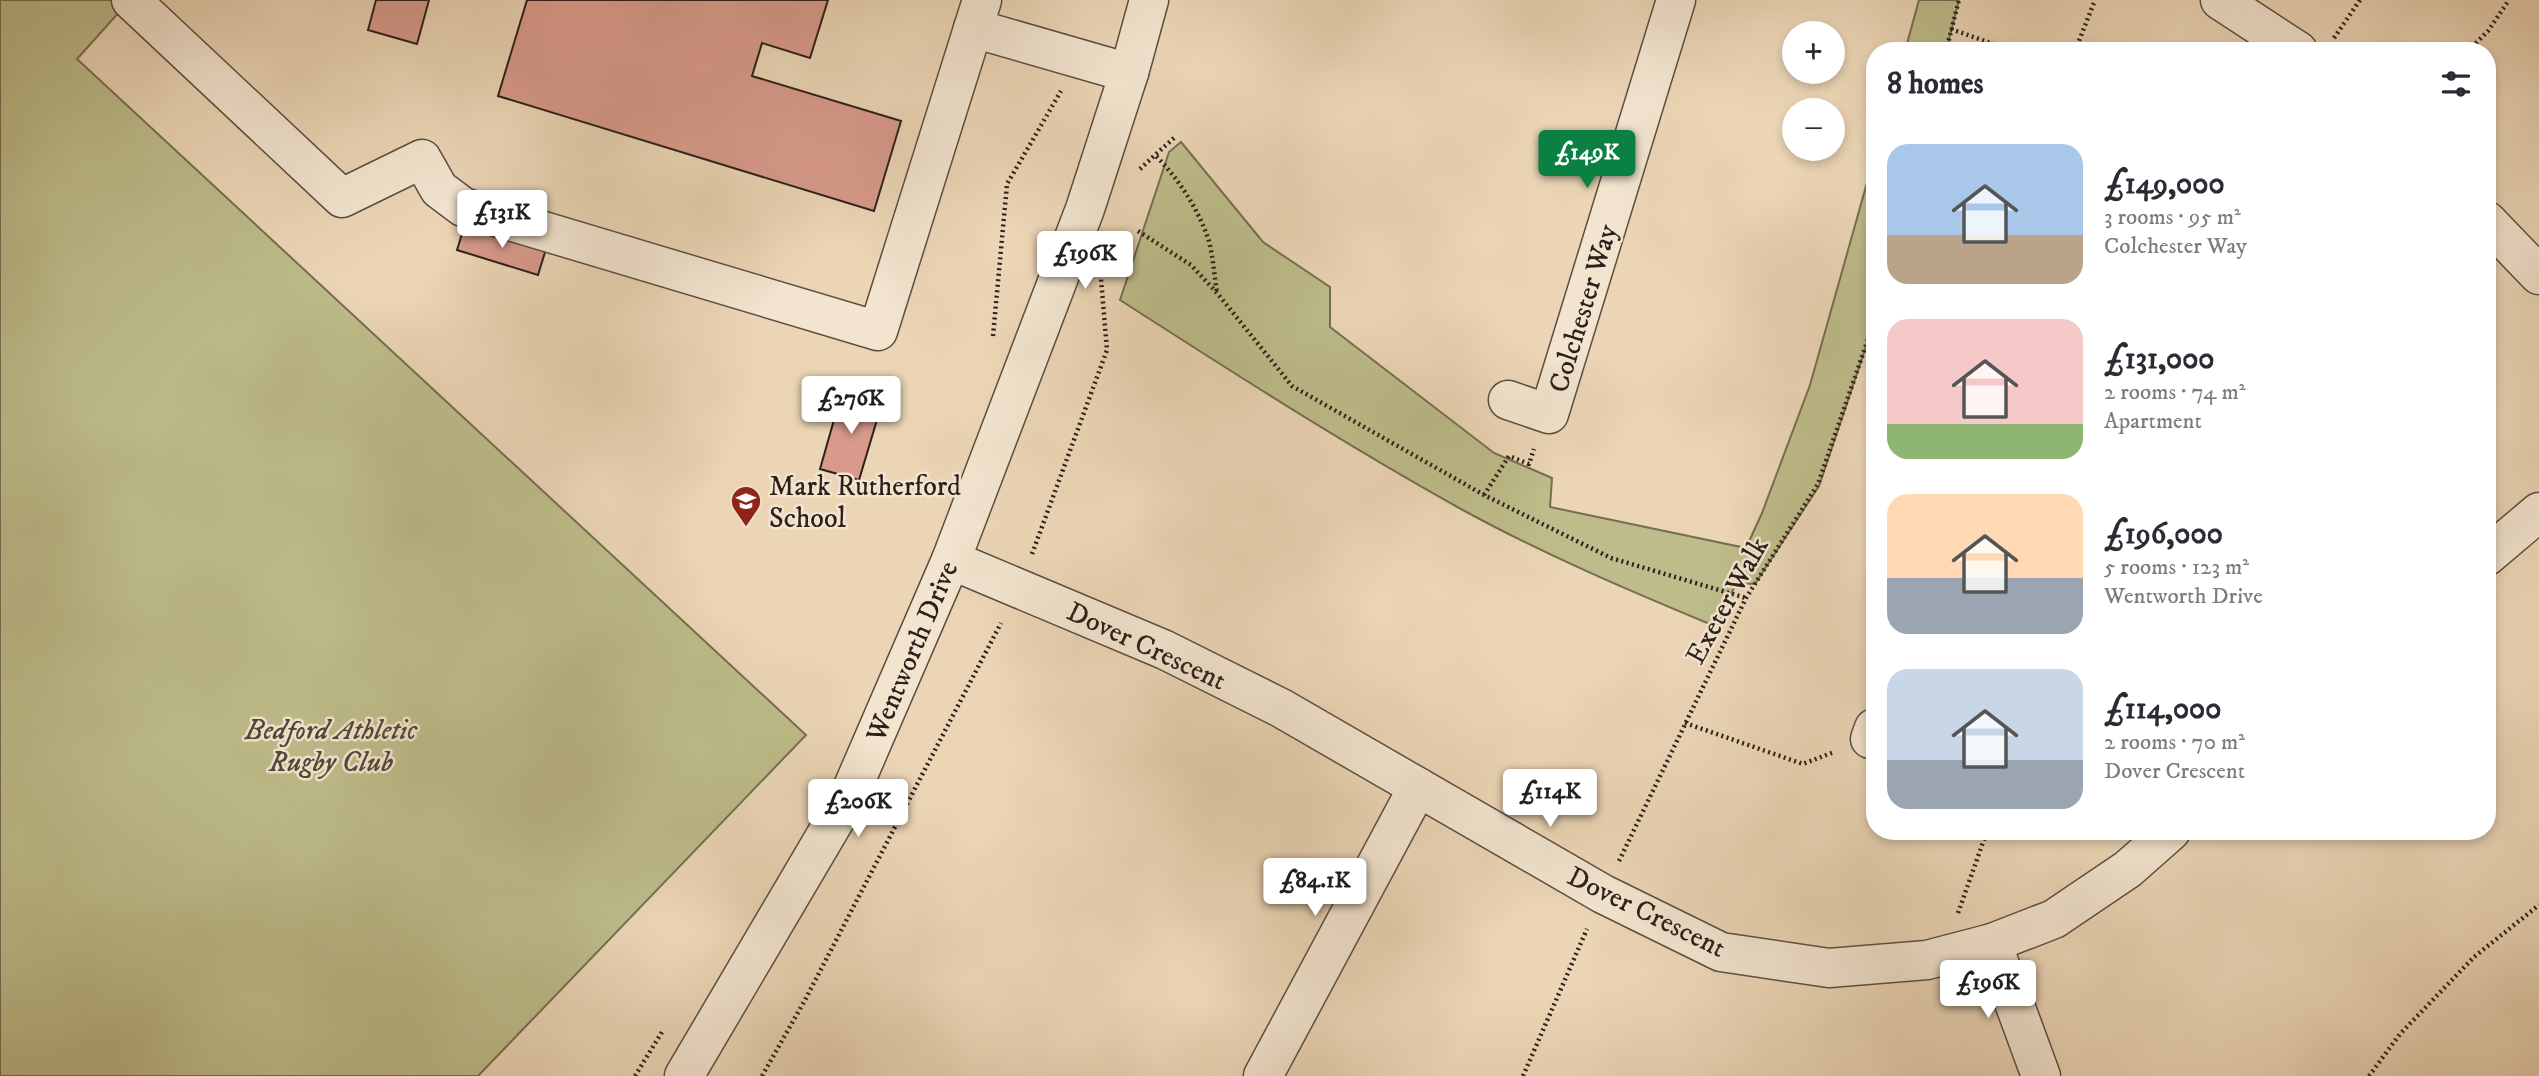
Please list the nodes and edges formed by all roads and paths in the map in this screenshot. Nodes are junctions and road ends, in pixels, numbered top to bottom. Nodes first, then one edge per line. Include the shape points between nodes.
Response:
1 (131, 0) edge
2 (1149, 0) edge
3 (1676, 0) edge
4 (1959, 0) edge
5 (2095, 0) edge
6 (2220, 0) edge
7 (2360, 0) edge
8 (2509, 0) edge
9 (978, 14) edge
10 (1951, 29) junction
11 (1948, 42) edge
12 (1988, 42) edge
13 (2079, 42) edge
14 (2307, 42) edge
15 (2319, 42) edge
16 (2477, 42) edge
17 (1080, 59) junction
18 (1129, 73) junction
19 (1174, 138) dead end
20 (1155, 155) junction
21 (1136, 181) dead end
22 (2496, 230) edge
23 (1138, 231) dead end
24 (1101, 274) dead end
25 (2539, 275) edge
26 (1217, 293) junction
27 (1866, 345) edge
28 (992, 350) dead end
29 (1508, 400) dead end
30 (1549, 414) junction
31 (1484, 495) junction
32 (2539, 512) edge
33 (2496, 548) edge
34 (951, 560) junction
35 (1020, 587) junction
36 (1746, 598) junction
37 (1685, 723) junction
38 (1866, 737) edge
39 (1418, 787) junction
40 (1984, 840) edge
41 (2161, 840) edge
42 (1603, 894) junction
43 (2539, 905) edge
44 (1992, 943) junction
45 (1943, 956) junction
46 (663, 1030) dead end
47 (635, 1076) edge
48 (684, 1076) edge
49 (762, 1076) edge
50 (1263, 1076) edge
51 (1523, 1076) edge
52 (2041, 1076) edge
53 (2369, 1076) edge

1 - 9 street via 342,198 422,159 439,189 463,207 878,331
2 - 18 street, Wentworth Drive
3 - 30 street, Colchester Way
4 - 10 path
5 - 13 path
6 - 14 street
7 - 15 path
8 - 16 path
9 - 17 street
10 - 11 path
10 - 12 path
17 - 18 street
17 - 28 path via 1007,184
18 - 34 street, Wentworth Drive via 1085,209
19 - 20 path
20 - 21 path via 1140,169
20 - 26 path via 1172,172 1208,239
22 - 25 street
23 - 26 path via 1191,265
24 - 35 path via 1107,349
26 - 31 path via 1292,386
27 - 36 path, Exeter Walk via 1818,484
29 - 30 street, Colchester Way
30 - 31 path via 1528,464 1509,456
31 - 36 path via 1611,558
32 - 33 street
34 - 35 street, Dover Crescent
34 - 48 street, Wentworth Drive via 849,796
35 - 39 street, Dover Crescent via 1165,650 1281,708
35 - 49 path
36 - 37 path, Exeter Walk
37 - 38 path via 1803,764
37 - 42 path, Exeter Walk
39 - 42 street, Dover Crescent
39 - 50 street
40 - 45 path
41 - 44 street, Dover Crescent via 2128,869 2054,919
42 - 45 street, Dover Crescent via 1721,952 1829,968
42 - 51 path, Exeter Walk
43 - 53 path via 2474,957 2400,1034
44 - 45 street, Dover Crescent
44 - 52 street
46 - 47 path

